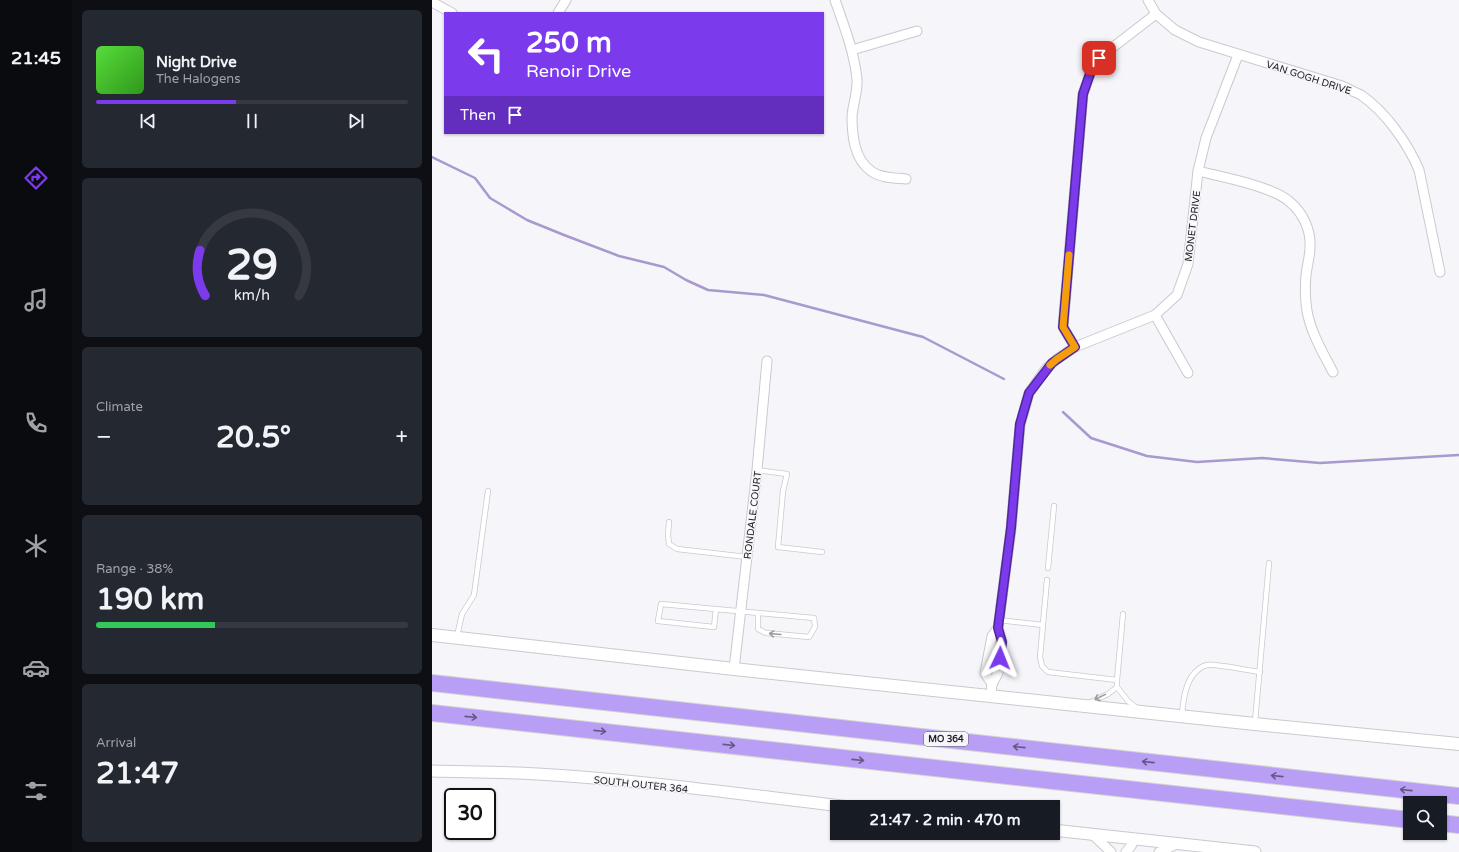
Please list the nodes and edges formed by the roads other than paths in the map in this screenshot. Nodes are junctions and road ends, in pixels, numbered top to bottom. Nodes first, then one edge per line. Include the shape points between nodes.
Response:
1 (566, 0) edge
2 (835, 0) edge
3 (1148, 0) edge
4 (432, 2) edge
5 (450, 12) edge
6 (559, 12) edge
7 (1156, 14) junction
8 (917, 31) dead end
9 (852, 50) junction
10 (1238, 55) junction
11 (1198, 171) junction
12 (906, 179) dead end
13 (1440, 272) dead end
14 (1155, 315) junction
15 (1075, 347) junction
16 (767, 360) dead end
17 (1333, 372) dead end
18 (1188, 373) dead end
19 (757, 470) junction
20 (488, 491) dead end
21 (1054, 506) dead end
22 (669, 522) dead end
23 (822, 552) dead end
24 (747, 556) junction
25 (1269, 563) dead end
26 (1048, 568) dead end
27 (1047, 580) dead end
28 (716, 609) junction
29 (741, 612) junction
30 (758, 612) junction
31 (1123, 614) dead end
32 (998, 624) junction
33 (1043, 625) junction
34 (432, 635) edge
35 (457, 638) junction
36 (734, 669) junction
37 (1260, 672) junction
38 (1117, 680) junction
39 (432, 683) edge
40 (1117, 687) junction
41 (991, 689) junction
42 (1082, 705) junction
43 (1141, 712) junction
44 (432, 713) edge
45 (1182, 716) junction
46 (1255, 724) junction
47 (1459, 744) edge
48 (432, 771) edge
49 (1459, 796) edge
50 (830, 805) edge
51 (1403, 819) edge
52 (1447, 824) edge
53 (1459, 825) edge
54 (1060, 831) edge
55 (1093, 835) junction
56 (1177, 844) junction
57 (1131, 848) edge
58 (1111, 852) edge
59 (1159, 852) edge
60 (1255, 852) edge

1 - 6 street
2 - 9 street
3 - 7 street, VAN GOGH DRIVE
4 - 5 street
7 - 10 street, VAN GOGH DRIVE via 1175,30
7 - 15 street via 1099,58 1092,68 1083,94 1063,327
8 - 9 street
9 - 12 street via 857,81 852,115 853,142 860,159 871,172 887,178
10 - 11 street, MONET DRIVE via 1206,138
10 - 13 street, VAN GOGH DRIVE via 1342,86 1361,95 1376,107 1403,139 1419,170
11 - 14 street, MONET DRIVE via 1188,264 1176,295
11 - 17 street via 1254,185 1276,194 1290,202 1307,225 1310,247 1305,293 1307,311
14 - 15 street, MONET DRIVE
14 - 18 street
15 - 32 street, MONET DRIVE via 1052,363 1029,393 1020,424 1011,528
16 - 19 street, RONDALE COURT
19 - 23 lane via 786,474 778,546
19 - 24 street, RONDALE COURT
20 - 35 lane via 474,595 462,614
21 - 26 lane
22 - 24 lane via 668,544 677,549
24 - 29 street, RONDALE COURT
25 - 37 lane
27 - 33 lane
28 - 28 lane via 661,604 658,622 714,627
28 - 29 lane
29 - 30 lane
29 - 36 street, RONDALE COURT
30 -> 30 lane via 814,618 815,627 809,637 766,633 758,629
31 - 38 lane
32 - 33 lane
32 - 41 street, MONET DRIVE via 992,636 985,673
33 - 38 lane via 1040,657 1042,666 1048,672
34 - 35 main road
35 - 36 main road
36 - 41 main road
37 - 45 lane via 1208,665 1199,669 1190,680 1184,696
37 - 46 lane
38 - 40 lane
49 -> 39 highway, MO 364
40 -> 42 lane via 1108,694
40 - 43 lane
41 - 42 main road
42 - 43 main road
43 - 45 main road
44 -> 51 highway
45 - 46 main road
46 - 47 main road
48 - 50 street, SOUTH OUTER 364 via 556,775
52 - 53 highway
54 - 55 street
55 - 57 street
55 - 58 street
56 - 57 street
56 - 59 street
56 - 60 street

